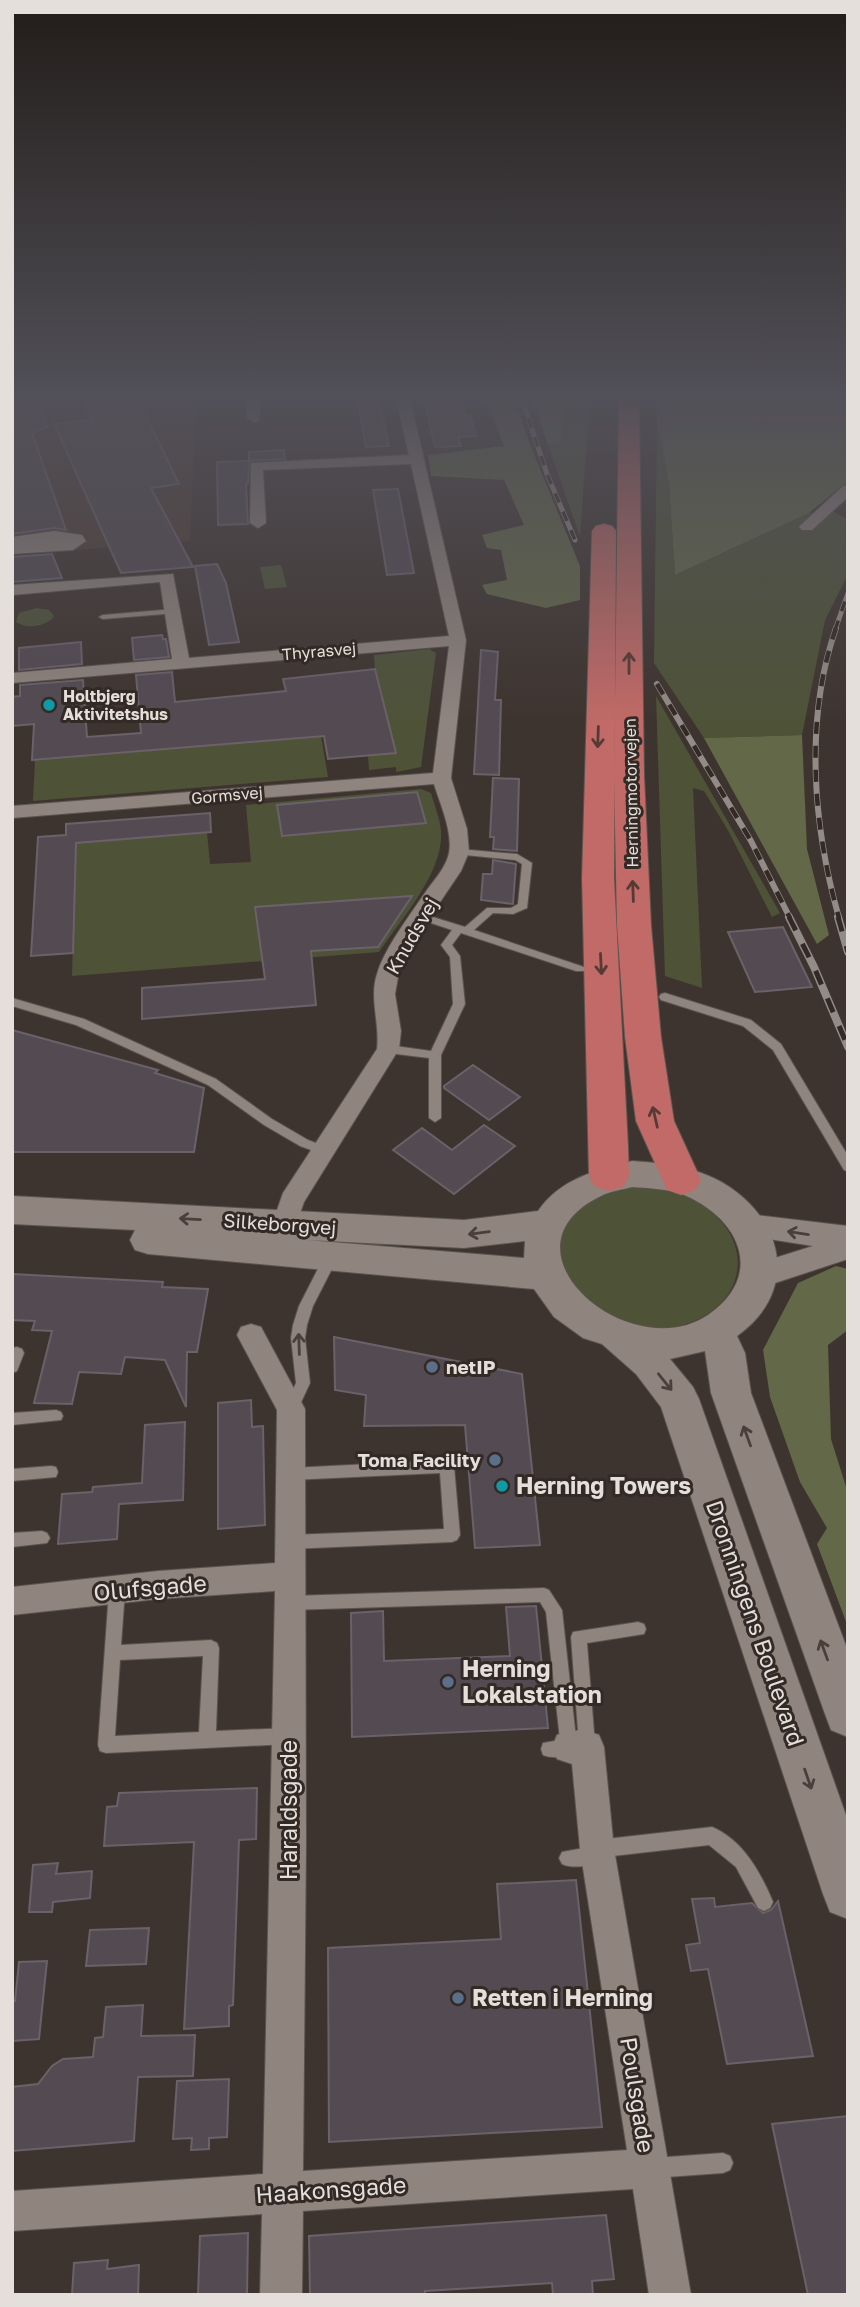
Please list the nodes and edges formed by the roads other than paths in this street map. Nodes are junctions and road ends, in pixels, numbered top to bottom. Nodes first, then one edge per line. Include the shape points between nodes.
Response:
1 (257, 507) edge
2 (427, 507) edge
3 (604, 507) edge
4 (629, 507) edge
5 (829, 507) edge
6 (258, 523) dead end
7 (807, 527) dead end
8 (12, 542) edge
9 (12, 550) edge
10 (12, 590) edge
11 (174, 611) junction
12 (103, 617) dead end
13 (458, 640) junction
14 (181, 663) junction
15 (12, 678) edge
16 (442, 778) junction
17 (12, 812) edge
18 (459, 852) junction
19 (420, 916) junction
20 (462, 930) junction
21 (580, 969) dead end
22 (665, 997) dead end
23 (12, 1002) edge
24 (388, 1049) junction
25 (435, 1055) junction
26 (435, 1118) dead end
27 (322, 1150) junction
28 (848, 1167) edge
29 (609, 1177) junction
30 (681, 1180) junction
31 (12, 1210) edge
32 (547, 1224) junction
33 (748, 1226) junction
34 (12, 1233) edge
35 (280, 1237) junction
36 (848, 1238) edge
37 (335, 1243) junction
38 (848, 1247) edge
39 (545, 1275) junction
40 (760, 1275) junction
41 (716, 1332) junction
42 (251, 1335) dead end
43 (615, 1336) junction
44 (12, 1354) edge
45 (12, 1367) edge
46 (290, 1409) junction
47 (56, 1416) dead end
48 (12, 1419) edge
49 (51, 1472) dead end
50 (290, 1474) junction
51 (12, 1475) edge
52 (42, 1538) dead end
53 (12, 1540) edge
54 (289, 1542) junction
55 (289, 1590) junction
56 (117, 1591) junction
57 (12, 1601) edge
58 (638, 1629) dead end
59 (112, 1653) junction
60 (848, 1714) edge
61 (289, 1736) junction
62 (207, 1740) junction
63 (568, 1748) junction
64 (588, 1854) junction
65 (848, 1894) edge
66 (764, 1902) dead end
67 (723, 2163) dead end
68 (649, 2168) junction
69 (284, 2193) junction
70 (12, 2211) edge
71 (281, 2295) edge
72 (670, 2295) edge

1 - 6 street
2 - 13 street
3 -> 29 highway, Herningmotorvejen via 598,930
30 -> 4 highway, Herningmotorvejen via 655,1121 634,925
5 - 7 street
8 - 9 street via 66,535 78,541
10 - 11 street via 167,577
11 - 12 lane
11 - 14 street
13 - 14 street, Thyrasvej
13 - 16 street
14 - 15 street, Thyrasvej
16 - 17 street, Gormsvej
16 - 18 street
18 - 19 street, Knudsvej via 452,871
18 - 20 lane via 517,856 527,863 523,906 513,911 491,910
19 - 20 lane
19 - 24 street, Knudsvej via 388,972 384,994
20 - 21 lane
20 - 25 lane via 446,945 455,956 459,1004
22 - 28 lane via 747,1023 777,1047
23 - 27 lane via 80,1022 212,1082 268,1122
24 - 25 lane
24 - 27 street
25 - 26 lane
27 - 35 street via 292,1200
29 - 30 main road via 657,1175
29 - 32 main road via 571,1195
30 - 33 main road via 720,1198
35 -> 31 main road, Silkeborgvej
32 -> 37 main road, Silkeborgvej
32 - 39 main road via 542,1241
36 -> 33 street
33 - 40 main road via 759,1250
34 - 35 main road, Silkeborgvej via 179,1242
35 - 37 main road, Silkeborgvej
37 - 39 main road, Silkeborgvej
46 -> 37 lane via 303,1383 300,1325
38 - 40 street
39 - 43 main road via 571,1311
40 - 41 main road via 753,1297 738,1317
41 - 43 main road via 685,1342 661,1343
60 -> 41 main road via 731,1393 725,1353
42 - 46 street, Haraldsgade
43 -> 65 main road, Dronningens Boulevard via 650,1363 679,1399
44 - 45 lane via 16,1353
46 - 50 street, Haraldsgade
47 - 48 lane
49 - 51 lane
50 - 54 street, Haraldsgade
50 - 54 lane via 447,1466 452,1535
52 - 53 lane
54 - 55 street, Haraldsgade
55 - 56 street, Olufsgade
55 - 61 street, Haraldsgade
55 - 63 lane via 544,1595 554,1610
56 - 57 street, Olufsgade
56 - 59 lane
58 - 63 lane via 579,1637
59 - 62 lane via 211,1648
59 - 62 lane via 106,1745
61 - 62 lane
61 - 69 street, Haraldsgade
63 - 64 street, Poulsgade
64 - 66 lane via 712,1836 742,1861
64 - 68 street, Poulsgade
67 - 68 lane
68 - 69 street, Haakonsgade
68 - 72 street, Poulsgade
69 - 70 street, Haakonsgade
69 - 71 street, Haraldsgade

